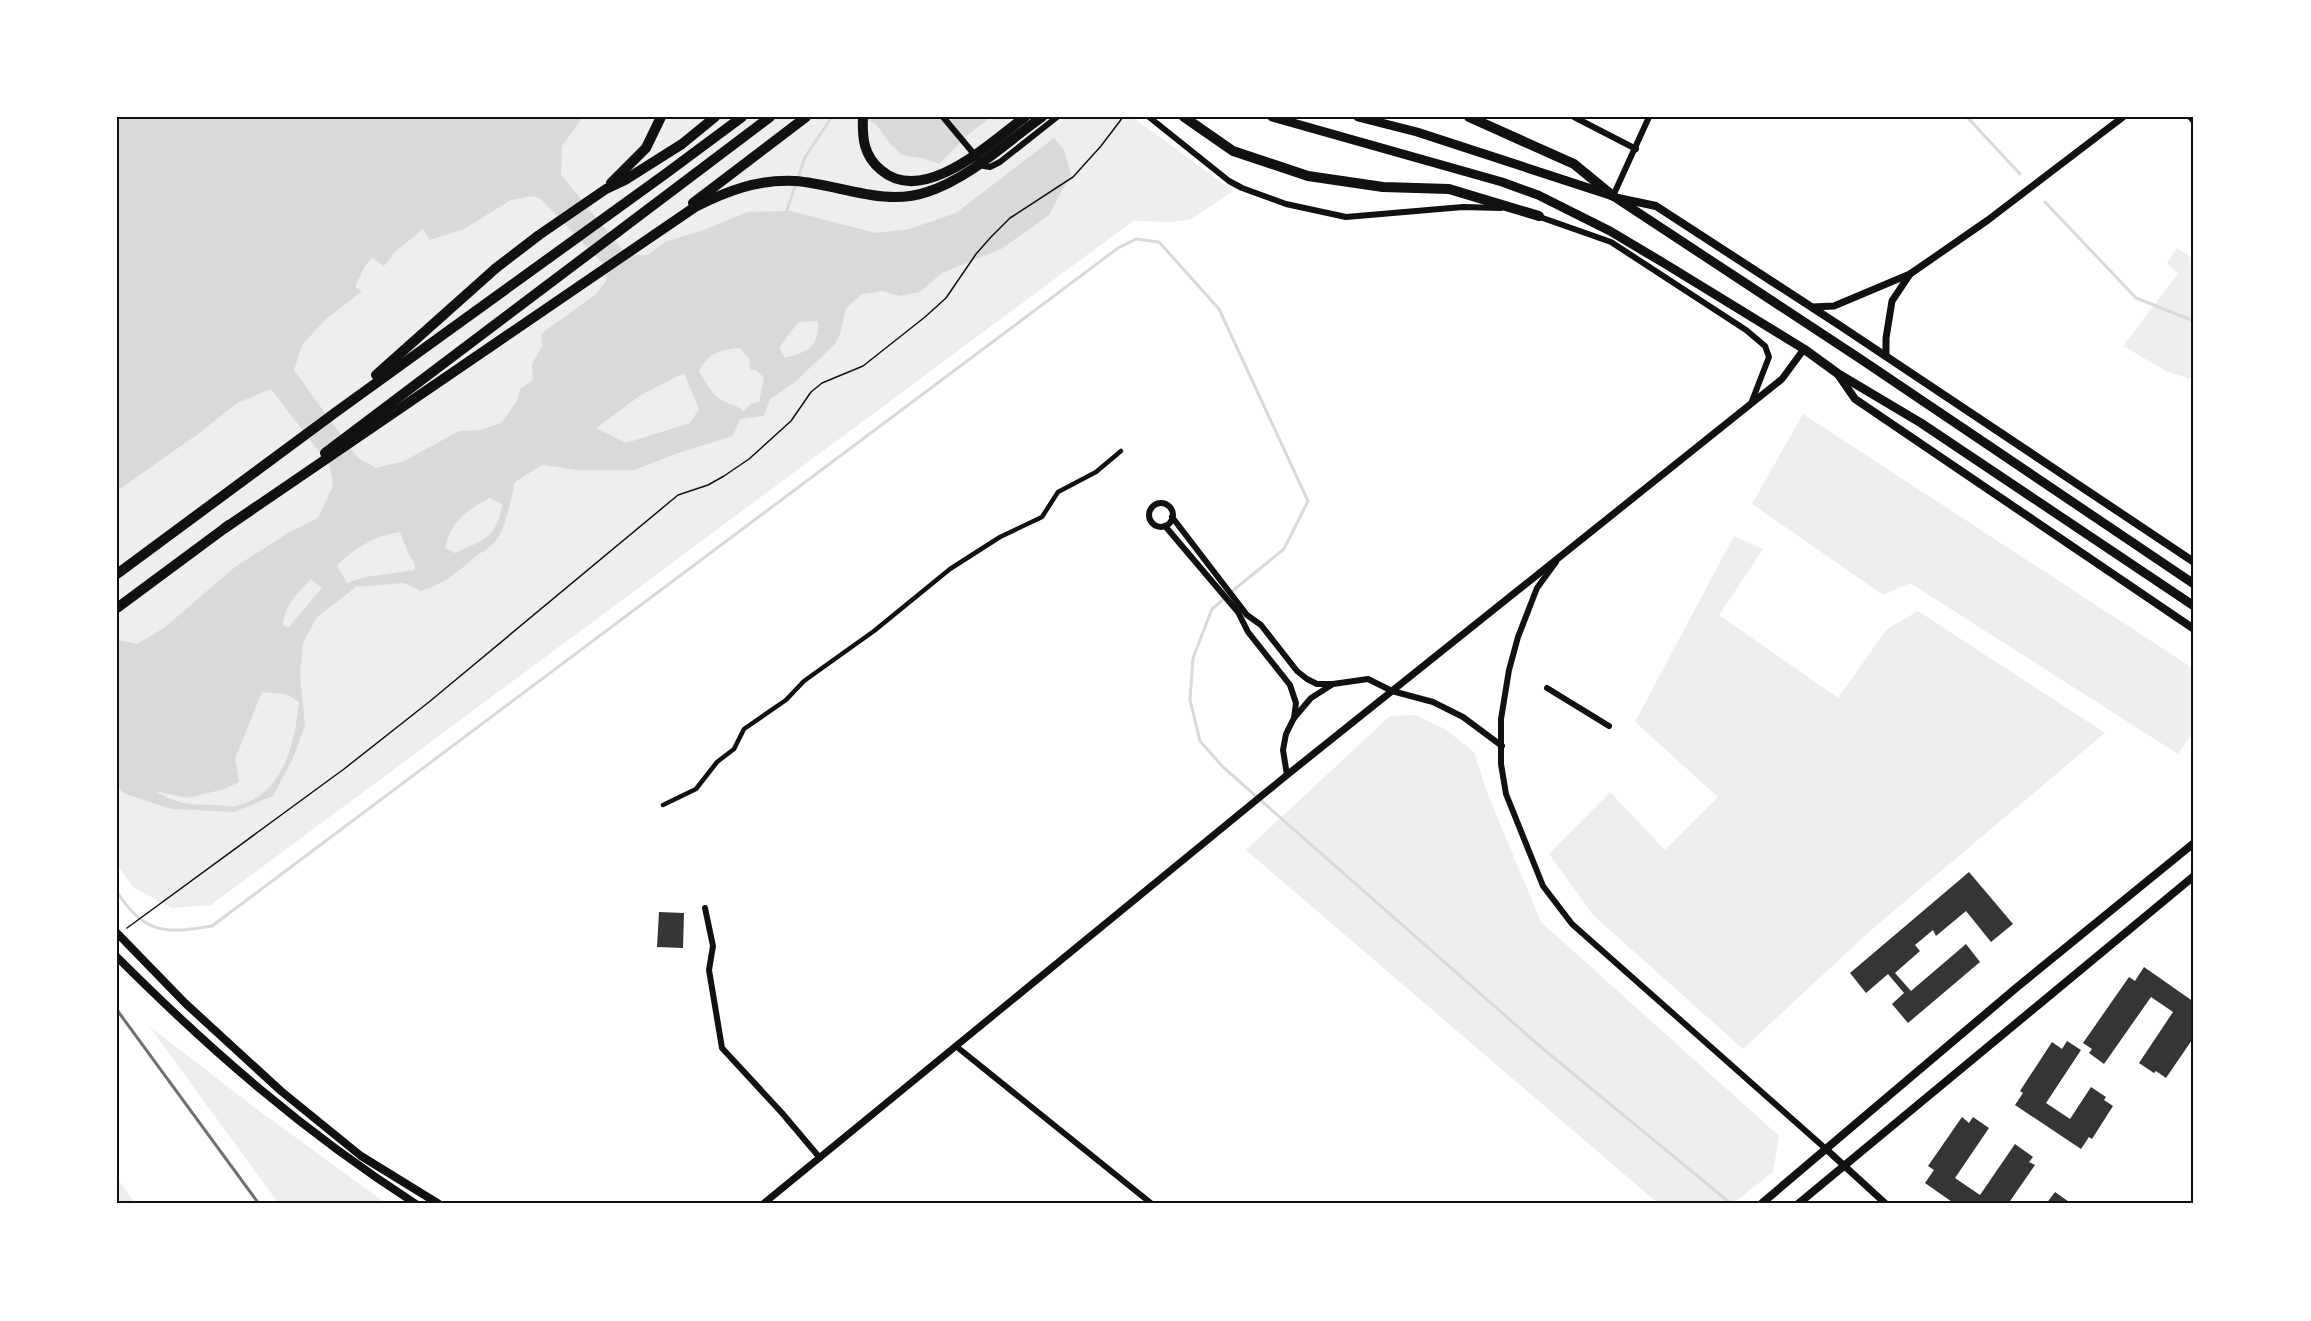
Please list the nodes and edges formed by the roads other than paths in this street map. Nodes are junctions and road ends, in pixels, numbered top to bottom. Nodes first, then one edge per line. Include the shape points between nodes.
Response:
1 (661, 117) edge
2 (715, 117) edge
3 (742, 117) edge
4 (770, 117) edge
5 (806, 117) edge
6 (863, 117) edge
7 (943, 117) edge
8 (1025, 117) edge
9 (1058, 117) edge
10 (1149, 117) edge
11 (1184, 117) edge
12 (1272, 117) edge
13 (1358, 117) edge
14 (1469, 117) edge
15 (1574, 117) edge
16 (1649, 117) edge
17 (2123, 117) edge
18 (2190, 117) edge
19 (1040, 118) edge
20 (2194, 122) edge
21 (1636, 148) junction
22 (606, 189) junction
23 (1613, 196) junction
24 (1539, 216) junction
25 (650, 236) junction
26 (1910, 274) junction
27 (1812, 307) junction
28 (1804, 349) junction
29 (1886, 356) junction
30 (1837, 373) junction
31 (1752, 402) junction
32 (336, 412) junction
33 (1121, 451) dead end
34 (1172, 517) junction
35 (1165, 526) junction
36 (225, 528) junction
37 (1564, 553) junction
38 (2194, 562) edge
39 (1210, 572) junction
40 (117, 574) edge
41 (2194, 584) edge
42 (2194, 606) edge
43 (117, 609) edge
44 (1241, 610) junction
45 (2194, 629) edge
46 (1333, 684) junction
47 (1547, 688) dead end
48 (1392, 691) junction
49 (1294, 718) junction
50 (1610, 726) dead end
51 (1502, 746) junction
52 (1287, 776) junction
53 (663, 806) dead end
54 (2194, 843) edge
55 (2194, 876) edge
56 (705, 908) dead end
57 (117, 933) edge
58 (117, 957) edge
59 (957, 1047) junction
60 (1826, 1149) junction
61 (820, 1158) junction
62 (1842, 1166) junction
63 (416, 1204) edge
64 (439, 1204) edge
65 (763, 1204) edge
66 (1152, 1204) edge
67 (1761, 1204) edge
68 (1798, 1204) edge
69 (1886, 1204) edge

1 - 22 highway via 646,148
2 - 22 highway via 682,144
3 - 32 highway
4 - 36 highway
5 - 25 highway
6 - 8 highway via 862,139 872,162 887,175 909,181 937,177 959,166
7 - 9 street via 984,166 990,167
10 - 24 street via 1229,181 1286,204 1346,217 1463,207 1501,208
11 - 24 highway via 1233,151 1308,176 1383,188 1449,189
12 - 28 highway via 1538,195 1610,231
13 - 23 highway via 1417,132
14 - 23 highway via 1574,164
15 - 21 street
16 - 21 street
17 - 26 street
18 - 20 street
19 - 25 highway via 957,179 926,193 898,197 797,181 759,182 694,207
21 - 23 street
22 - 32 highway via 496,268
23 - 27 main road via 1656,207
23 - 41 highway
24 - 31 street via 1611,242 1765,346 1769,357
25 - 36 highway
26 - 27 street via 1834,306
26 - 29 street via 1892,301
27 - 29 main road
28 - 30 highway
28 - 31 street via 1782,379
29 - 38 main road
30 - 42 highway via 1921,423
30 - 45 main road via 1856,399
31 - 37 street
32 - 40 highway
33 - 53 street via 1096,472 1058,492 1042,517 1000,537 950,569 804,681 786,700 744,729 734,750 717,762 696,789
34 - 35 street
34 - 35 street via 1166,504 1152,506 1150,521
34 - 39 street
35 - 39 street via 1197,565
36 - 43 highway
37 - 48 street
37 - 51 street via 1537,588 1518,637 1501,719
39 - 44 street
44 - 46 street via 1261,625 1297,671 1317,684
44 - 49 street via 1248,632 1290,685 1296,703
46 - 48 street via 1368,679
46 - 49 street via 1311,698
47 - 50 street
48 - 51 street via 1448,709
48 - 52 street
49 - 52 street via 1283,750
51 - 60 street via 1506,794 1544,886 1572,924
52 - 59 street
54 - 60 main road
55 - 62 main road
56 - 61 street via 712,946 709,970 722,1048
57 - 64 main road via 185,1003 281,1091 361,1156
58 - 63 main road via 177,1017 274,1102 361,1169
59 - 61 street
59 - 66 street
60 - 62 street
60 - 67 main road
61 - 65 street
62 - 68 main road
62 - 69 street

